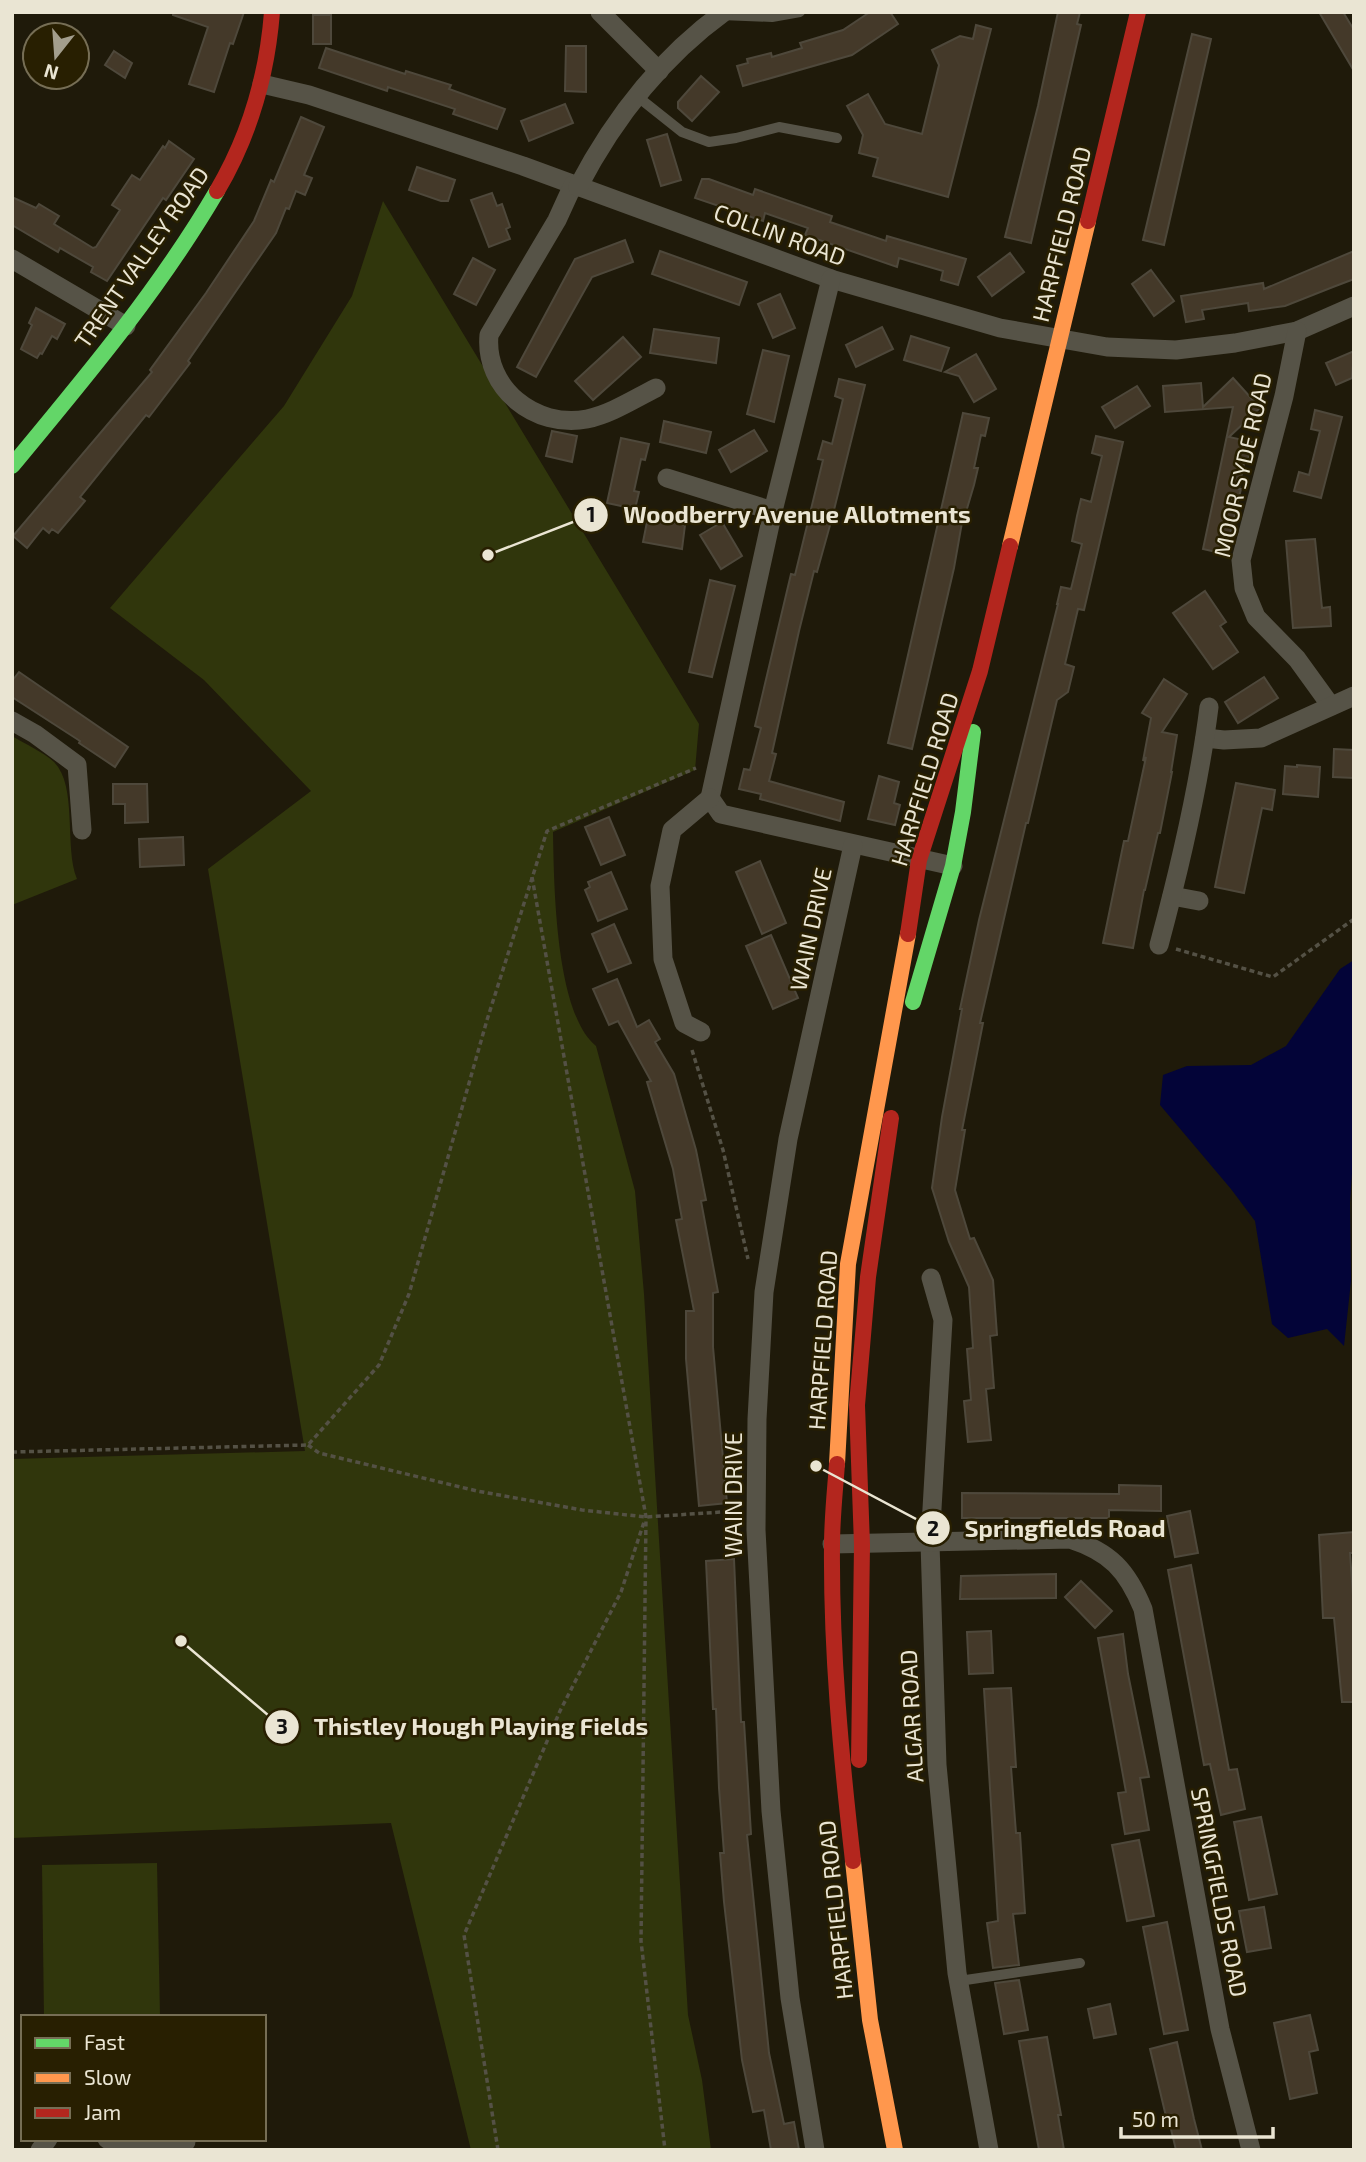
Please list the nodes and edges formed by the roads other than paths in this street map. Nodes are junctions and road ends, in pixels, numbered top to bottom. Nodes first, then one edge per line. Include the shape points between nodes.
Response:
1 (272, 12) edge
2 (600, 12) edge
3 (800, 12) edge
4 (1138, 12) edge
5 (722, 13) edge
6 (659, 71) junction
7 (262, 84) junction
8 (638, 97) junction
9 (837, 138) dead end
10 (576, 186) junction
11 (12, 259) edge
12 (831, 279) junction
13 (1354, 306) edge
14 (126, 326) junction
15 (1297, 331) junction
16 (1059, 340) junction
17 (656, 388) dead end
18 (12, 466) edge
19 (667, 478) dead end
20 (773, 511) junction
21 (980, 671) junction
22 (1354, 696) edge
23 (1331, 706) junction
24 (1209, 707) dead end
25 (12, 721) edge
26 (1205, 738) junction
27 (710, 798) junction
28 (82, 830) dead end
29 (853, 845) junction
30 (919, 860) junction
31 (953, 866) junction
32 (1172, 897) junction
33 (1199, 901) dead end
34 (1159, 945) road end
35 (692, 1027) road end
36 (931, 1278) dead end
37 (930, 1543) junction
38 (832, 1544) junction
39 (862, 1545) junction
40 (860, 1775) dead end
41 (863, 1802) dead end
42 (1080, 1963) dead end
43 (959, 1981) junction
44 (111, 2141) edge
45 (186, 2142) dead end
46 (815, 2150) edge
47 (895, 2150) edge
48 (909, 2150) edge
49 (989, 2150) edge
50 (1251, 2150) edge

1 - 7 street, TRENT VALLEY ROAD via 272,39
2 - 6 street
3 - 5 lane via 772,17
4 - 16 street, HARPFIELD ROAD
5 - 6 street
6 - 8 street
7 - 10 street, COLLIN ROAD via 309,94
7 - 14 street, TRENT VALLEY ROAD via 234,163
8 - 9 lane via 682,132 709,142 779,127
8 - 10 street via 614,125
10 - 12 street, COLLIN ROAD
10 - 17 street via 489,335 487,352 506,392 539,416 565,421 590,418
11 - 14 street
12 - 16 street, COLLIN ROAD via 1000,328
12 - 20 street
13 - 15 street, COLLIN ROAD
14 - 18 street, TRENT VALLEY ROAD
15 - 16 street, COLLIN ROAD via 1176,349
15 - 23 street, MOOR SYDE ROAD via 1241,560 1244,588 1256,617 1297,659
16 - 21 street, HARPFIELD ROAD
19 - 20 street
20 - 27 street
21 - 30 street, HARPFIELD ROAD
21 - 31 street, HARPFIELD ROAD
22 - 23 street
23 - 26 street via 1261,738
24 - 26 street
25 - 28 street via 77,765
26 - 32 street
27 - 29 street via 721,814
27 - 35 street via 673,830 660,886 663,959
29 - 30 street
29 - 46 street, WAIN DRIVE via 788,1139 764,1292 757,1419 756,1509 771,1811 790,1998
30 - 31 street
30 - 38 street, HARPFIELD ROAD via 848,1264
31 - 39 street, HARPFIELD ROAD via 917,985 895,1085 868,1278 857,1405
32 - 33 street
32 - 34 street
36 - 37 street, ALGAR ROAD via 943,1320
37 - 39 street, SPRINGFIELDS ROAD
37 - 43 street, ALGAR ROAD via 937,1765
37 - 50 street, SPRINGFIELDS ROAD via 1070,1539 1109,1557 1135,1589 1143,1609 1220,2029
38 - 39 street, SPRINGFIELDS ROAD
38 - 47 street, HARPFIELD ROAD via 848,1815 870,2020
39 - 40 street, HARPFIELD ROAD
41 - 48 street, HARPFIELD ROAD via 882,2005
42 - 43 lane
43 - 49 street, ALGAR ROAD
44 - 45 street

